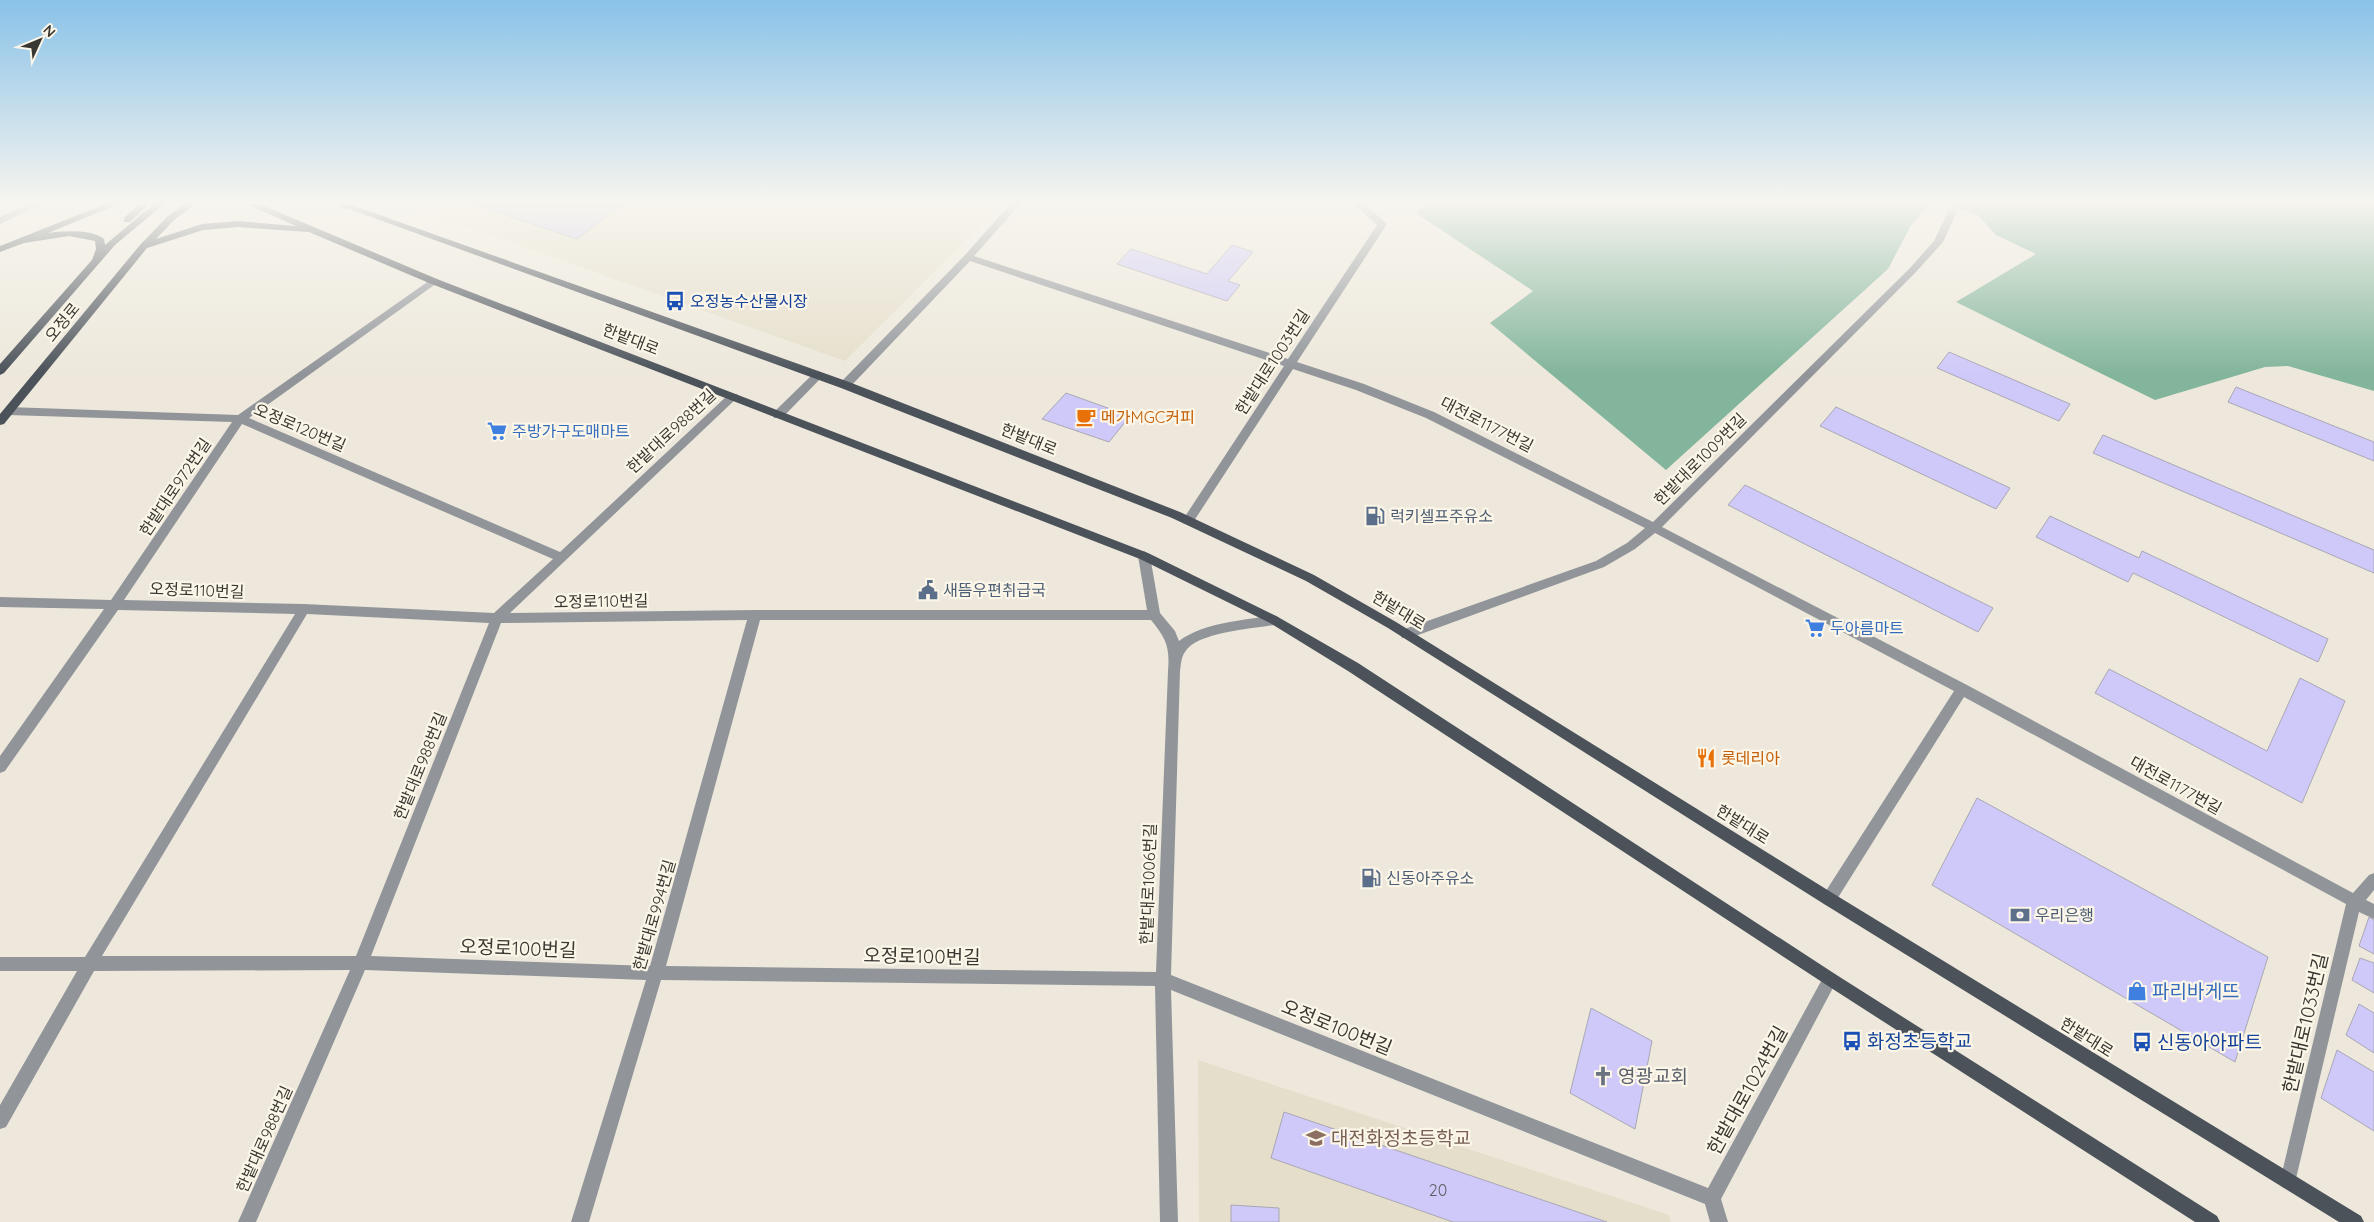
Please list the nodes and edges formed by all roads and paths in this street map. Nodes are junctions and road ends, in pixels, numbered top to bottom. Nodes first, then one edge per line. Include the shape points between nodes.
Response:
1 (94, 260) edge
2 (97, 260) edge
3 (132, 260) edge
4 (384, 260) edge
5 (498, 260) edge
6 (965, 260) edge
7 (977, 260) edge
8 (1358, 260) edge
9 (1922, 260) edge
10 (83, 277) junction
11 (433, 281) junction
12 (1290, 364) junction
13 (0, 371) edge
14 (818, 375) junction
15 (845, 385) junction
16 (733, 397) junction
17 (8, 411) junction
18 (778, 415) junction
19 (240, 419) junction
20 (0, 421) edge
21 (1188, 521) junction
22 (1655, 528) junction
23 (1144, 556) junction
24 (561, 557) junction
25 (0, 602) edge
26 (116, 604) junction
27 (304, 609) junction
28 (755, 615) junction
29 (1154, 616) junction
30 (497, 618) junction
31 (1274, 620) junction
32 (1406, 634) junction
33 (1176, 656) junction
34 (1962, 689) junction
35 (0, 767) edge
36 (2374, 880) edge
37 (1829, 898) junction
38 (2354, 902) junction
39 (2374, 912) edge
40 (90, 963) junction
41 (361, 963) junction
42 (0, 964) edge
43 (656, 973) junction
44 (1163, 979) junction
45 (1830, 980) junction
46 (0, 1121) edge
47 (2288, 1181) junction
48 (1712, 1198) junction
49 (247, 1222) edge
50 (580, 1222) edge
51 (1169, 1222) edge
52 (1719, 1222) edge
53 (2211, 1222) edge
54 (2355, 1222) edge

1 - 10 main road
2 - 10 main road, 오정로
3 - 17 main road, 오정로
4 - 11 main road, 한밭대로
5 - 14 main road, 한밭대로
6 - 15 street
7 - 12 street, 대전로1177번길
8 - 12 street, 한밭대로1003번길
9 - 22 street, 한밭대로1009번길
10 - 13 main road, 오정로
11 - 16 main road, 한밭대로
11 - 19 street, 한밭대로972번길
12 - 21 street, 한밭대로1003번길
12 - 22 street, 대전로1177번길 via 1430,415
14 - 15 main road, 한밭대로
14 - 18 street
15 - 21 main road, 한밭대로
16 - 18 main road, 한밭대로
16 - 24 street, 한밭대로988번길
17 - 19 street, 오정로120번길
17 - 20 main road, 오정로
18 - 23 main road, 한밭대로
19 - 24 street, 오정로120번길
19 - 26 street, 한밭대로972번길
21 - 32 main road, 한밭대로 via 1310,578
22 - 32 street, 한밭대로1009번길 via 1600,564
22 - 34 street, 대전로1177번길
23 - 29 street
23 - 31 main road, 한밭대로
24 - 30 street, 한밭대로988번길
25 - 26 street, 오정로110번길
26 - 27 street, 오정로110번길
26 - 35 street, 한밭대로972번길
27 - 30 street, 오정로110번길
27 - 40 street
28 - 29 street, 오정로110번길
28 - 30 street, 오정로110번길
28 - 43 street, 한밭대로994번길
29 - 33 street via 1171,635
30 - 41 street, 한밭대로988번길
31 - 33 street via 1204,634 1184,645
31 - 45 main road, 한밭대로 via 1353,667
32 - 37 main road, 한밭대로
33 - 44 street, 한밭대로1006번길
34 - 37 street
34 - 38 street, 대전로1177번길
36 - 38 street, 한밭대로1033번길
37 - 47 main road, 한밭대로
38 - 39 street, 대전로1177번길
38 - 47 street, 한밭대로1033번길
40 - 41 street, 오정로100번길
40 - 42 street, 오정로100번길
40 - 46 street
41 - 43 street, 오정로100번길
41 - 49 street, 한밭대로988번길
43 - 44 street, 오정로100번길
43 - 50 street, 한밭대로994번길
44 - 48 street, 오정로100번길
44 - 51 street, 한밭대로1006번길
45 - 48 street, 한밭대로1024번길
45 - 53 main road, 한밭대로
47 - 54 main road, 한밭대로
48 - 52 street

